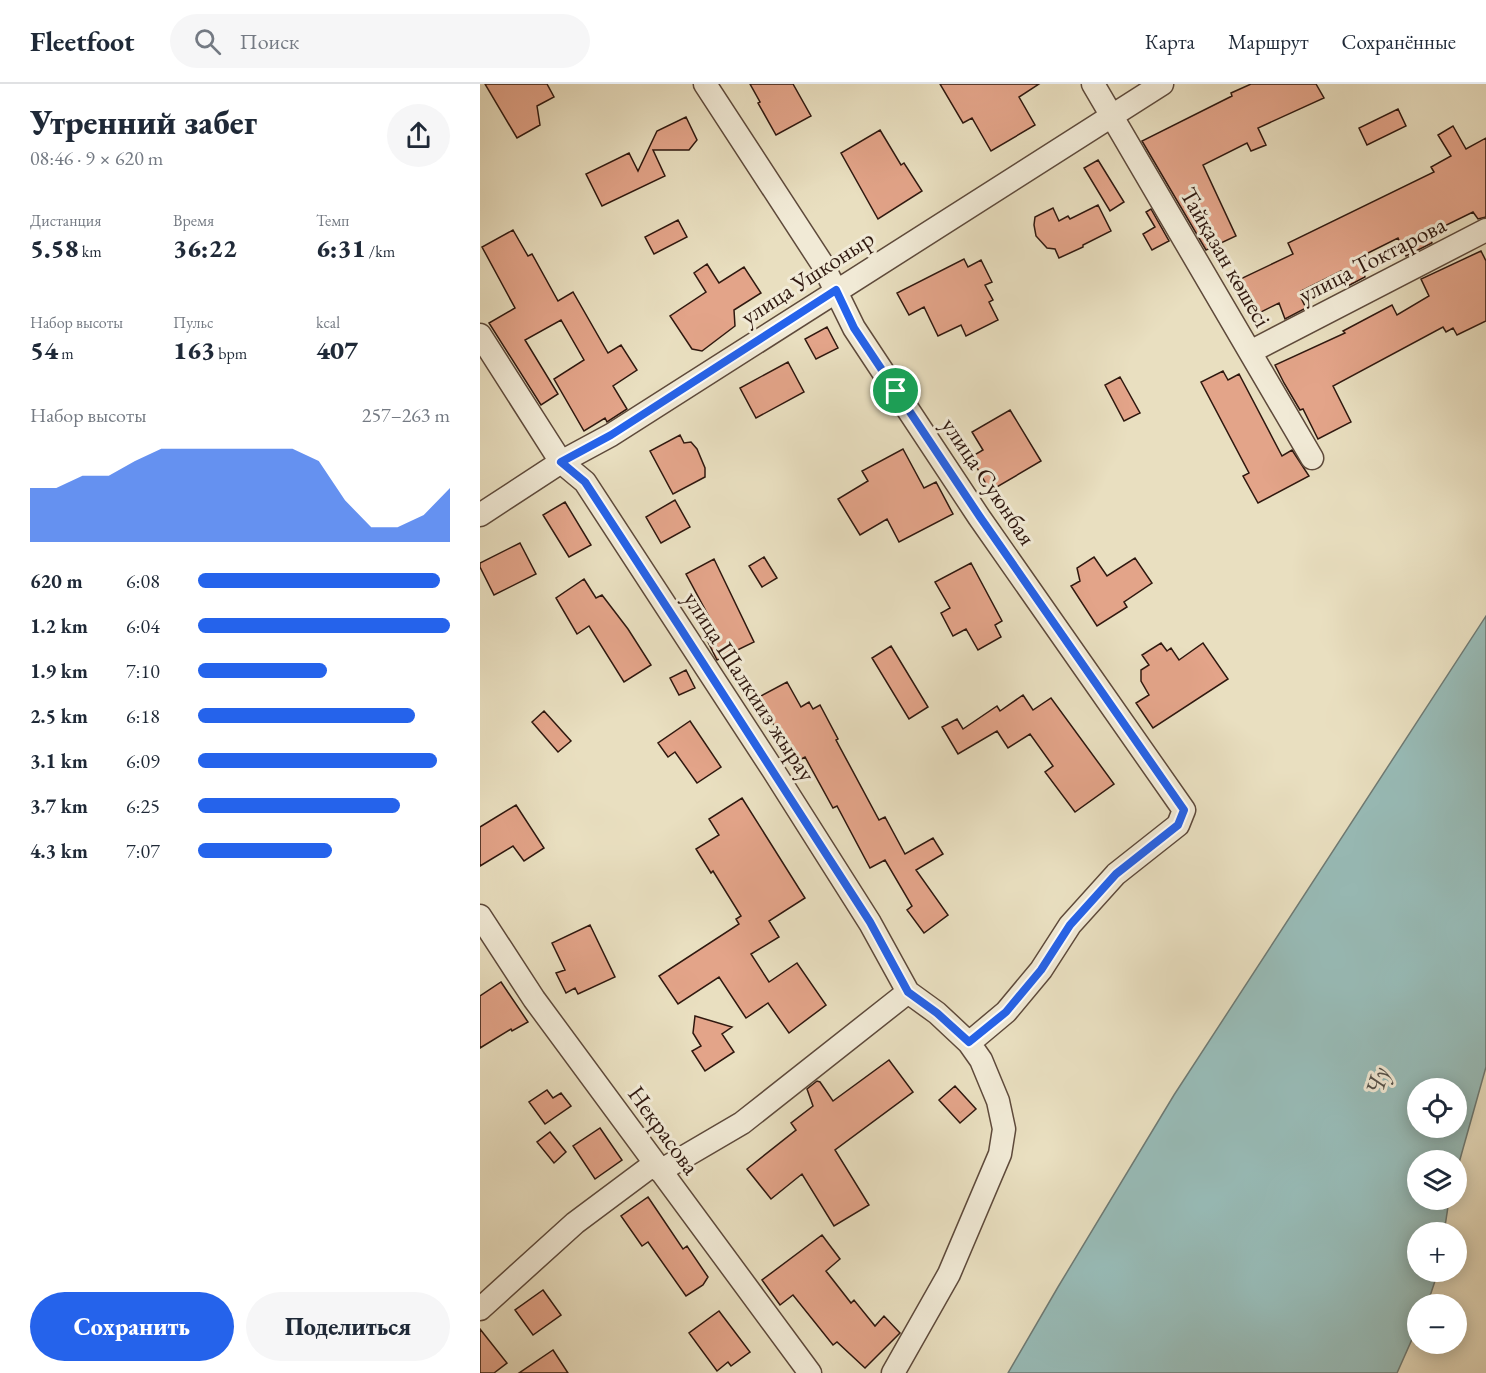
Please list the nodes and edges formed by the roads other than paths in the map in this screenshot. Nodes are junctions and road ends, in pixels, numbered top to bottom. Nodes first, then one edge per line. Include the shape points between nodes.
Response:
1 (705, 84) edge
2 (1093, 84) edge
3 (1162, 84) edge
4 (1112, 115) junction
5 (1486, 230) edge
6 (836, 290) junction
7 (480, 335) edge
8 (1250, 352) junction
9 (1312, 458) dead end
10 (561, 462) junction
11 (480, 515) edge
12 (480, 916) edge
13 (908, 992) junction
14 (975, 1051) junction
15 (657, 1167) junction
16 (480, 1309) edge
17 (810, 1373) edge
18 (893, 1373) edge

1 - 6 street, улица Суюнбая
2 - 4 street, Тайқазан көшесі
3 - 4 street, улица Ушконыр
4 - 6 street, улица Ушконыр
4 - 8 street, Тайқазан көшесі
5 - 8 street, улица Токтарова
6 - 10 street, улица Ушконыр via 611,435
6 - 14 street, улица Суюнбая via 854,328 980,517 1184,810 1178,825 1116,874 1070,925 1041,970
7 - 10 street, улица Шалкииз жырау
8 - 9 street, Тайқазан көшесі
10 - 11 street, улица Ушконыр
10 - 13 street, улица Шалкииз жырау via 585,482 870,922
12 - 15 street, Некрасова via 534,999
13 - 14 street, улица Шалкииз жырау via 937,1013
13 - 15 street via 742,1123
14 - 18 street via 998,1101 1004,1129 1000,1154 949,1274
15 - 16 street via 575,1223
15 - 17 street, Некрасова

